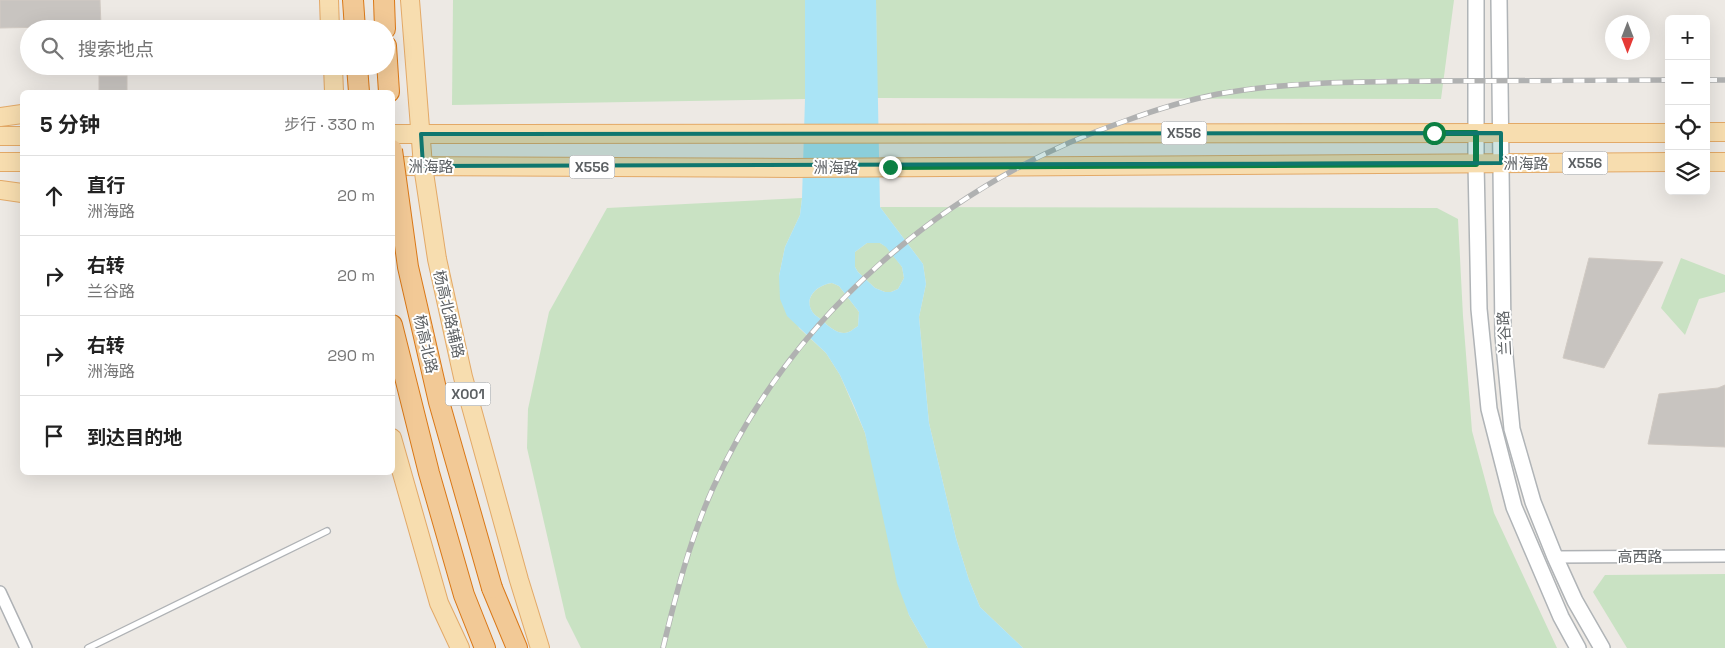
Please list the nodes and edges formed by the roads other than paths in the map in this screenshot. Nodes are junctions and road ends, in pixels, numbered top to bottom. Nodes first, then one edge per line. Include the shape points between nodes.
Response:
1 (329, 0) edge
2 (353, 0) edge
3 (384, 0) edge
4 (410, 0) edge
5 (1476, 0) edge
6 (1499, 0) edge
7 (330, 20) edge
8 (354, 20) edge
9 (385, 20) edge
10 (333, 75) edge
11 (358, 75) edge
12 (388, 75) edge
13 (334, 90) edge
14 (359, 90) edge
15 (389, 90) edge
16 (1710, 132) edge
17 (1725, 132) edge
18 (1476, 133) junction
19 (1501, 133) junction
20 (1665, 133) edge
21 (395, 134) edge
22 (421, 134) junction
23 (0, 136) edge
24 (20, 136) edge
25 (0, 162) edge
26 (20, 162) edge
27 (1665, 162) edge
28 (1710, 162) edge
29 (1725, 162) edge
30 (1501, 163) junction
31 (1476, 164) junction
32 (395, 166) edge
33 (423, 166) junction
34 (395, 172) edge
35 (0, 190) edge
36 (20, 193) edge
37 (395, 337) edge
38 (395, 449) edge
39 (327, 532) dead end
40 (1725, 556) edge
41 (1555, 557) junction
42 (0, 592) edge
43 (26, 648) edge
44 (88, 648) edge
45 (460, 648) edge
46 (485, 648) edge
47 (517, 648) edge
48 (540, 648) edge
49 (1578, 648) edge
50 (1602, 648) edge

1 - 7 main road
2 - 8 highway
3 - 9 highway
4 - 22 main road, 杨高北路辅路 / X001
5 - 18 street, 兰谷路
6 - 19 street, 兰谷路
10 - 13 main road
11 - 14 highway
12 - 15 highway
16 - 17 main road
18 - 19 main road, 洲海路 / X556
18 - 22 main road, 洲海路 / X556
18 - 31 street, 兰谷路
19 - 20 main road, 洲海路 / X556
19 - 30 street, 兰谷路
21 - 22 main road, 洲海路 / X556
22 - 33 main road, 杨高北路辅路 / X001
23 - 24 main road
25 - 26 main road
27 - 30 main road, 洲海路 / X556
28 - 29 main road
30 - 31 main road, 洲海路 / X556
30 - 41 street, 兰谷路 via 1503,335 1512,429 1533,502
31 - 33 main road, 洲海路 / X556 via 792,168
31 - 49 street, 兰谷路 via 1479,309 1490,408 1514,507 1561,617
32 - 33 main road, 洲海路 / X556
33 - 48 main road, 杨高北路辅路 / X001 via 437,259 463,377
34 - 47 highway, 杨高北路 / X001, bridge via 408,268 440,402 492,588
35 - 36 main road
37 - 46 highway, 杨高北路 via 464,596
38 - 45 main road via 439,603
39 - 44 lane
40 - 41 street, 高西路
41 - 50 street, 兰谷路
42 - 43 street

